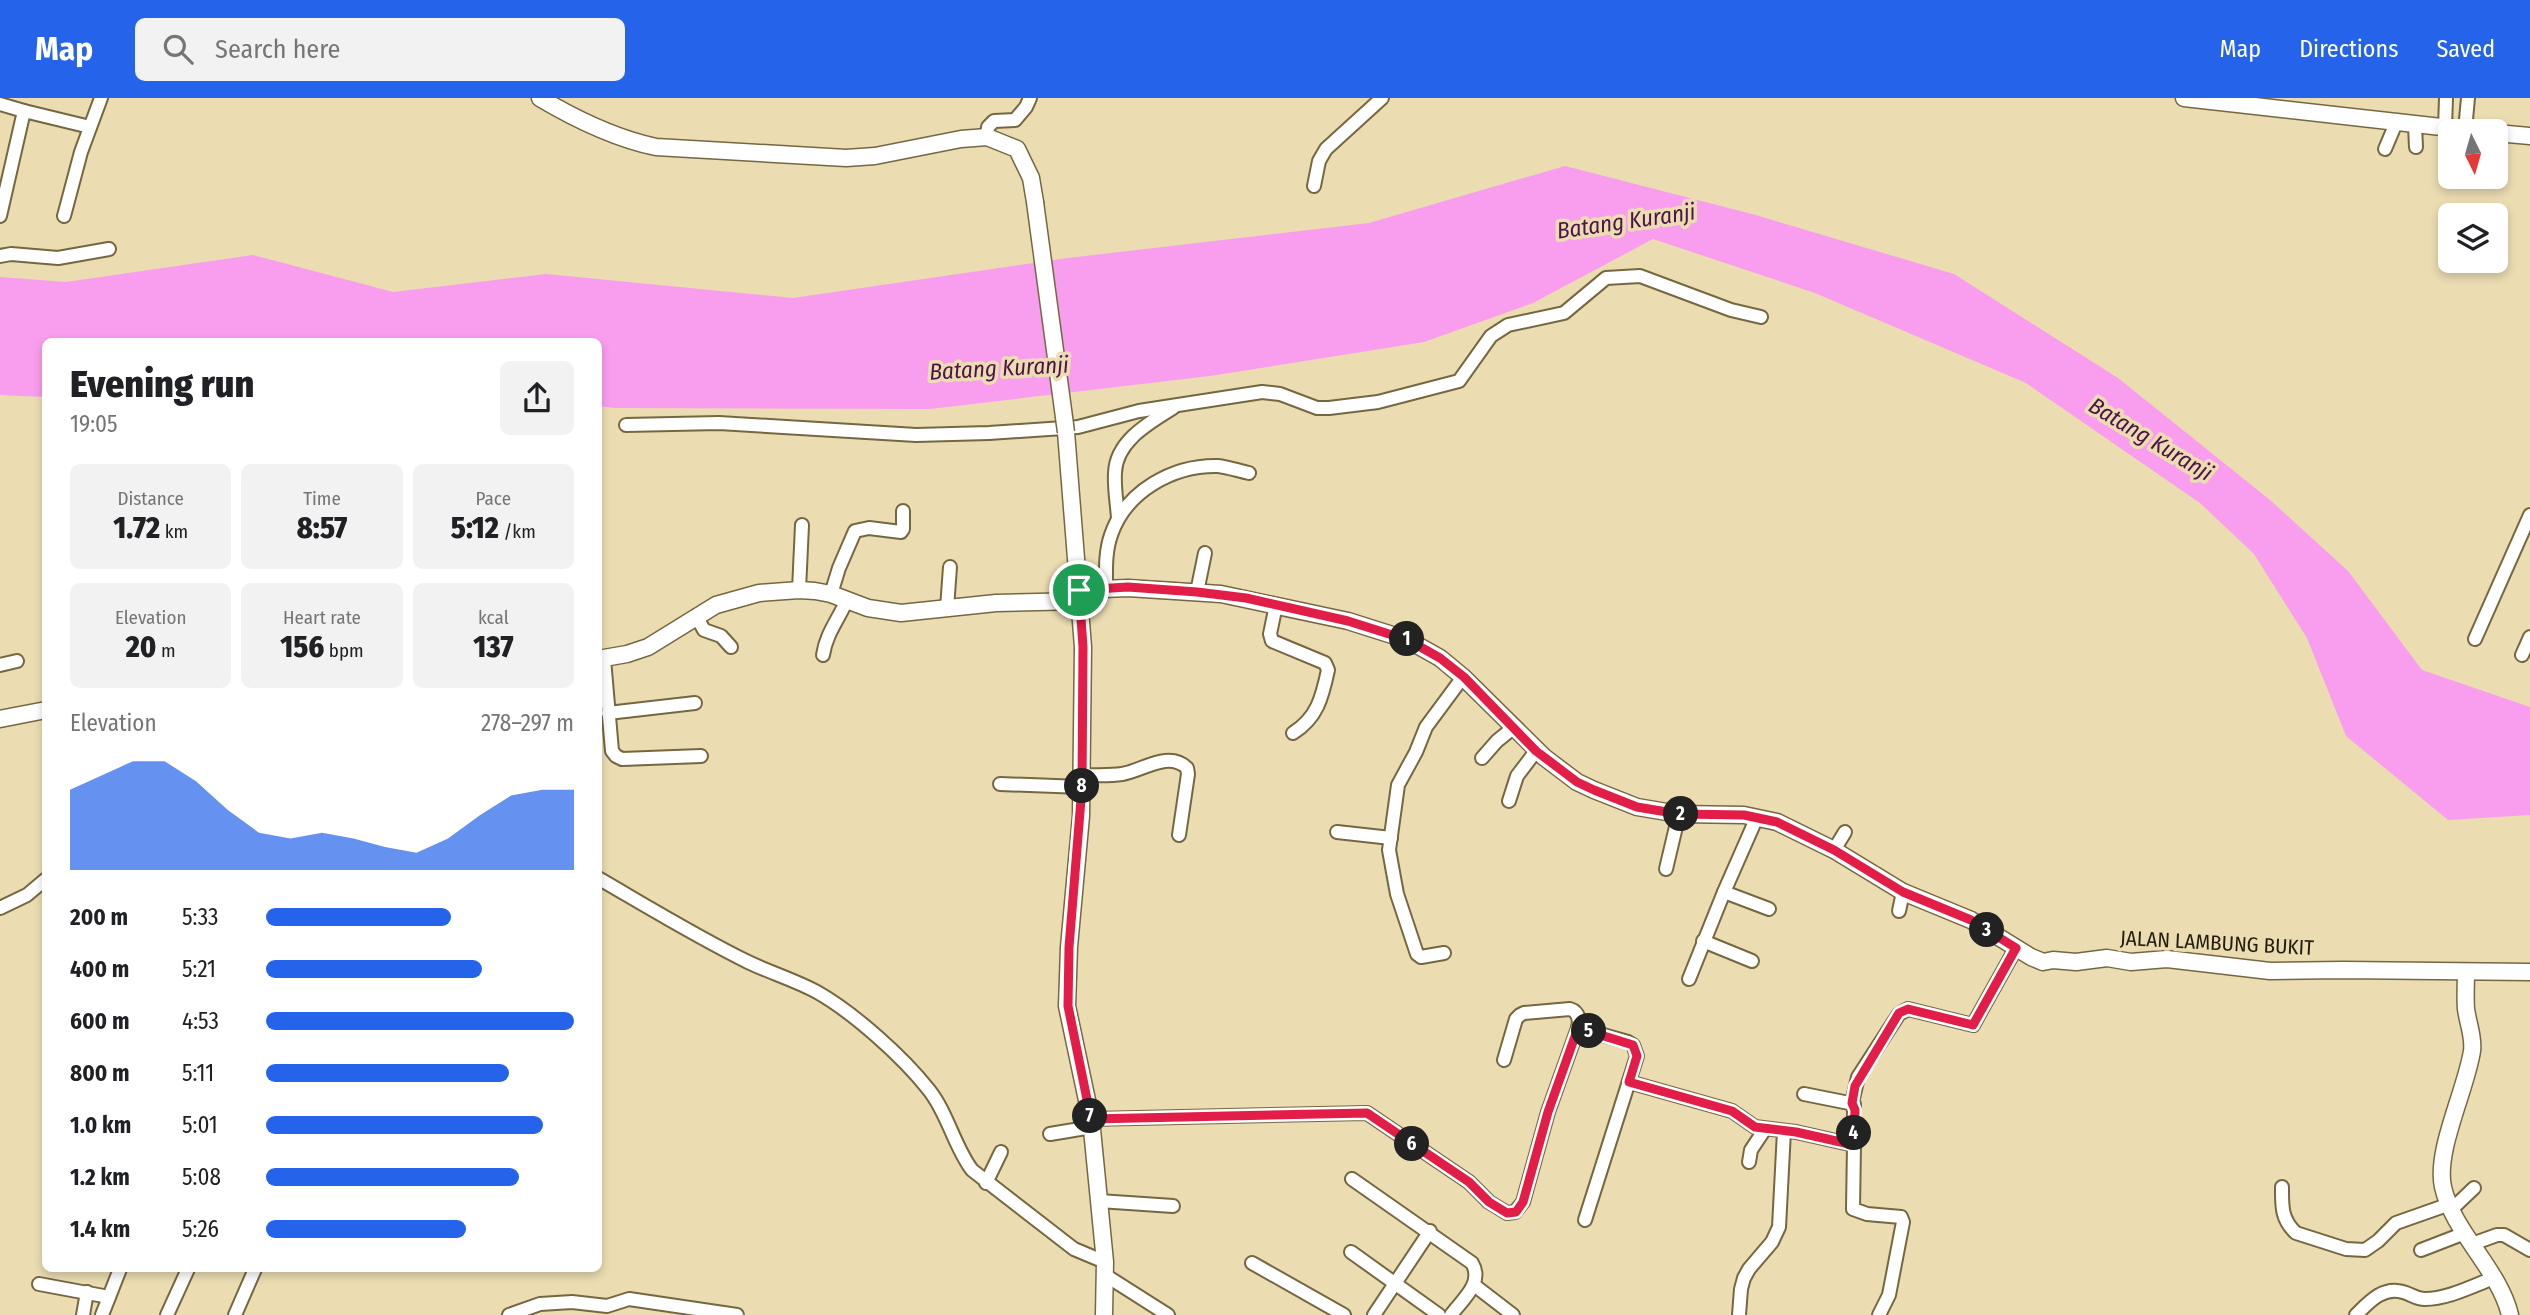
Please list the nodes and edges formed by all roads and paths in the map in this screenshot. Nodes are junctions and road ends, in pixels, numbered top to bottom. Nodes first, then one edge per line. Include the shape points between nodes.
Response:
1 (102, 98) edge
2 (540, 98) edge
3 (1030, 98) edge
4 (1382, 98) edge
5 (2184, 98) edge
6 (2446, 98) edge
7 (2468, 98) edge
8 (0, 104) edge
9 (2297, 104) edge
10 (24, 111) junction
11 (2445, 119) edge
12 (2470, 119) edge
13 (2396, 123) junction
14 (2415, 126) junction
15 (90, 127) junction
16 (2438, 128) edge
17 (2508, 134) edge
18 (2530, 136) edge
19 (987, 137) junction
20 (2416, 146) dead end
21 (2385, 149) dead end
22 (1314, 186) dead end
23 (0, 216) edge
24 (64, 216) dead end
25 (109, 249) dead end
26 (0, 256) edge
27 (1761, 317) dead end
28 (1178, 406) junction
29 (626, 425) dead end
30 (1249, 473) dead end
31 (903, 511) dead end
32 (2530, 515) edge
33 (1118, 518) junction
34 (802, 525) dead end
35 (1205, 553) dead end
36 (950, 567) dead end
37 (1106, 589) junction
38 (799, 590) junction
39 (1197, 592) junction
40 (831, 594) junction
41 (1080, 595) junction
42 (847, 600) junction
43 (1276, 605) junction
44 (947, 608) junction
45 (696, 616) junction
46 (2530, 637) edge
47 (2475, 639) dead end
48 (731, 647) dead end
49 (823, 655) dead end
50 (2522, 655) dead end
51 (602, 659) edge
52 (17, 661) dead end
53 (0, 664) edge
54 (602, 667) edge
55 (1464, 677) junction
56 (695, 703) dead end
57 (42, 711) edge
58 (608, 713) junction
59 (0, 719) edge
60 (1513, 728) junction
61 (1293, 733) dead end
62 (1536, 751) junction
63 (701, 756) dead end
64 (1482, 758) dead end
65 (1082, 781) junction
66 (1000, 784) dead end
67 (1509, 800) dead end
68 (1679, 814) junction
69 (1757, 817) junction
70 (1337, 832) dead end
71 (1844, 832) dead end
72 (1179, 835) dead end
73 (1391, 838) junction
74 (1834, 850) junction
75 (1666, 869) dead end
76 (602, 880) edge
77 (42, 882) edge
78 (1724, 892) junction
79 (1903, 892) junction
80 (0, 908) edge
81 (1769, 909) dead end
82 (1899, 911) dead end
83 (1703, 941) junction
84 (2016, 948) junction
85 (1444, 953) dead end
86 (1752, 961) dead end
87 (2466, 972) junction
88 (2530, 972) edge
89 (1689, 979) dead end
90 (1578, 1028) junction
91 (1504, 1060) dead end
92 (1629, 1082) junction
93 (1804, 1094) dead end
94 (1852, 1103) junction
95 (1091, 1123) junction
96 (1765, 1129) junction
97 (1784, 1131) junction
98 (1050, 1134) dead end
99 (1854, 1145) junction
100 (1001, 1152) dead end
101 (1749, 1162) dead end
102 (1352, 1179) dead end
103 (986, 1183) junction
104 (2282, 1187) dead end
105 (2474, 1188) dead end
106 (1099, 1201) junction
107 (1173, 1206) dead end
108 (2451, 1207) junction
109 (1585, 1220) dead end
110 (1430, 1231) junction
111 (2468, 1238) junction
112 (2421, 1250) dead end
113 (2530, 1250) edge
114 (1351, 1252) dead end
115 (1252, 1263) dead end
116 (1105, 1269) junction
117 (119, 1272) edge
118 (187, 1272) edge
119 (254, 1272) edge
120 (2494, 1278) junction
121 (39, 1284) dead end
122 (1394, 1284) junction
123 (1474, 1285) junction
124 (87, 1292) junction
125 (109, 1297) junction
126 (83, 1315) edge
127 (102, 1315) edge
128 (167, 1315) edge
129 (235, 1315) edge
130 (509, 1315) edge
131 (737, 1315) edge
132 (1104, 1315) edge
133 (1168, 1315) edge
134 (1345, 1315) edge
135 (1374, 1315) edge
136 (1439, 1315) edge
137 (1451, 1315) edge
138 (1513, 1315) edge
139 (1739, 1315) edge
140 (1879, 1315) edge
141 (2356, 1315) edge
142 (2510, 1315) edge

1 - 15 street
2 - 19 street via 627,141 656,147 846,158
3 - 19 street via 1015,120 993,122
4 - 22 street via 1326,149
5 - 9 street
6 - 11 street
7 - 12 street
8 - 10 street
9 - 13 street
10 - 15 street
10 - 23 street
13 - 14 street
13 - 21 street
14 - 16 street
14 - 20 street
15 - 24 street
17 - 18 street
19 - 41 street, bridge via 1017,149 1031,178 1066,432
25 - 26 street via 58,258
27 - 28 street via 1640,276 1606,278 1564,313 1508,325 1491,336 1458,381 1352,406 1317,408 1262,392
28 - 29 street via 1077,427 989,433 916,435 719,423
28 - 33 street via 1143,427 1121,452 1115,472
30 - 33 street via 1216,466 1155,481 1134,496
31 - 40 street via 901,532 855,531
32 - 47 street
33 - 37 street via 1107,550
34 - 38 street
35 - 39 street
36 - 44 street
37 - 39 street, JALAN LAMBUNG BUKIT
37 - 41 street, JALAN LAMBUNG BUKIT
38 - 40 street, JALAN LAMBUNG BUKIT
38 - 45 street, JALAN LAMBUNG BUKIT via 737,597
39 - 43 street, JALAN LAMBUNG BUKIT
40 - 42 street, JALAN LAMBUNG BUKIT
41 - 44 street, JALAN LAMBUNG BUKIT
41 - 65 street
42 - 44 street, JALAN LAMBUNG BUKIT via 901,613
42 - 49 street via 827,637
43 - 55 street, JALAN LAMBUNG BUKIT via 1408,640
43 - 61 street via 1272,641 1325,663 1328,670 1313,717
45 - 48 street via 704,630 721,636
45 - 51 street, JALAN LAMBUNG BUKIT via 648,647
46 - 50 street
52 - 53 street
54 - 58 street
55 - 60 street, JALAN LAMBUNG BUKIT
55 - 73 street via 1426,727 1398,785
56 - 58 street
57 - 59 street
58 - 63 street via 612,751 619,758
60 - 62 street, JALAN LAMBUNG BUKIT
60 - 64 street
62 - 67 street via 1517,776
62 - 68 street, JALAN LAMBUNG BUKIT via 1577,782 1616,800
65 - 66 street
65 - 72 street via 1160,761 1183,764 1188,771
65 - 95 street via 1068,1006
68 - 69 street, JALAN LAMBUNG BUKIT
68 - 75 street
69 - 74 street, JALAN LAMBUNG BUKIT
69 - 78 street
70 - 73 street
71 - 74 street
73 - 85 street via 1397,894 1418,954
74 - 79 street, JALAN LAMBUNG BUKIT
76 - 103 street via 727,950 820,993 866,1028 930,1091 962,1157
77 - 80 street
78 - 81 street
78 - 83 street
79 - 82 street
79 - 84 street, JALAN LAMBUNG BUKIT via 1971,920
83 - 86 street
83 - 89 street
84 - 87 street, JALAN LAMBUNG BUKIT via 2043,961 2167,959 2270,971
84 - 94 street via 1973,1025 1908,1009 1899,1013 1858,1077
87 - 88 street, JALAN LAMBUNG BUKIT
87 - 108 street via 2473,1043 2443,1163 2442,1182
90 - 91 street via 1578,1016 1570,1009 1524,1013 1516,1019
90 - 92 street via 1633,1045 1637,1056
90 - 95 street via 1523,1202 1512,1213 1489,1202 1469,1182 1367,1113
92 - 96 street via 1732,1111 1747,1124
92 - 109 street
93 - 94 street
94 - 99 street
95 - 98 street
95 - 106 street
96 - 97 street
96 - 101 street
97 - 99 street
97 - 139 street via 1779,1227 1744,1278
99 - 140 street via 1853,1209 1901,1217 1903,1222 1889,1295
100 - 103 street
102 - 110 street
103 - 116 street
104 - 108 street via 2282,1213 2290,1227 2356,1251 2371,1247 2396,1223
105 - 108 street
106 - 107 street
106 - 116 street
108 - 111 street
110 - 122 street
110 - 123 street via 1472,1263
111 - 112 street
111 - 113 street via 2504,1235
111 - 120 street
114 - 122 street
115 - 134 street
116 - 132 street
116 - 133 street
117 - 125 street
118 - 128 street
119 - 129 street
120 - 141 street via 2434,1298 2387,1291
120 - 142 street
121 - 124 street
122 - 135 street
122 - 136 street
123 - 137 street
123 - 138 street
124 - 125 street
124 - 126 street
125 - 127 street
130 - 131 street via 540,1304 607,1306 629,1299

